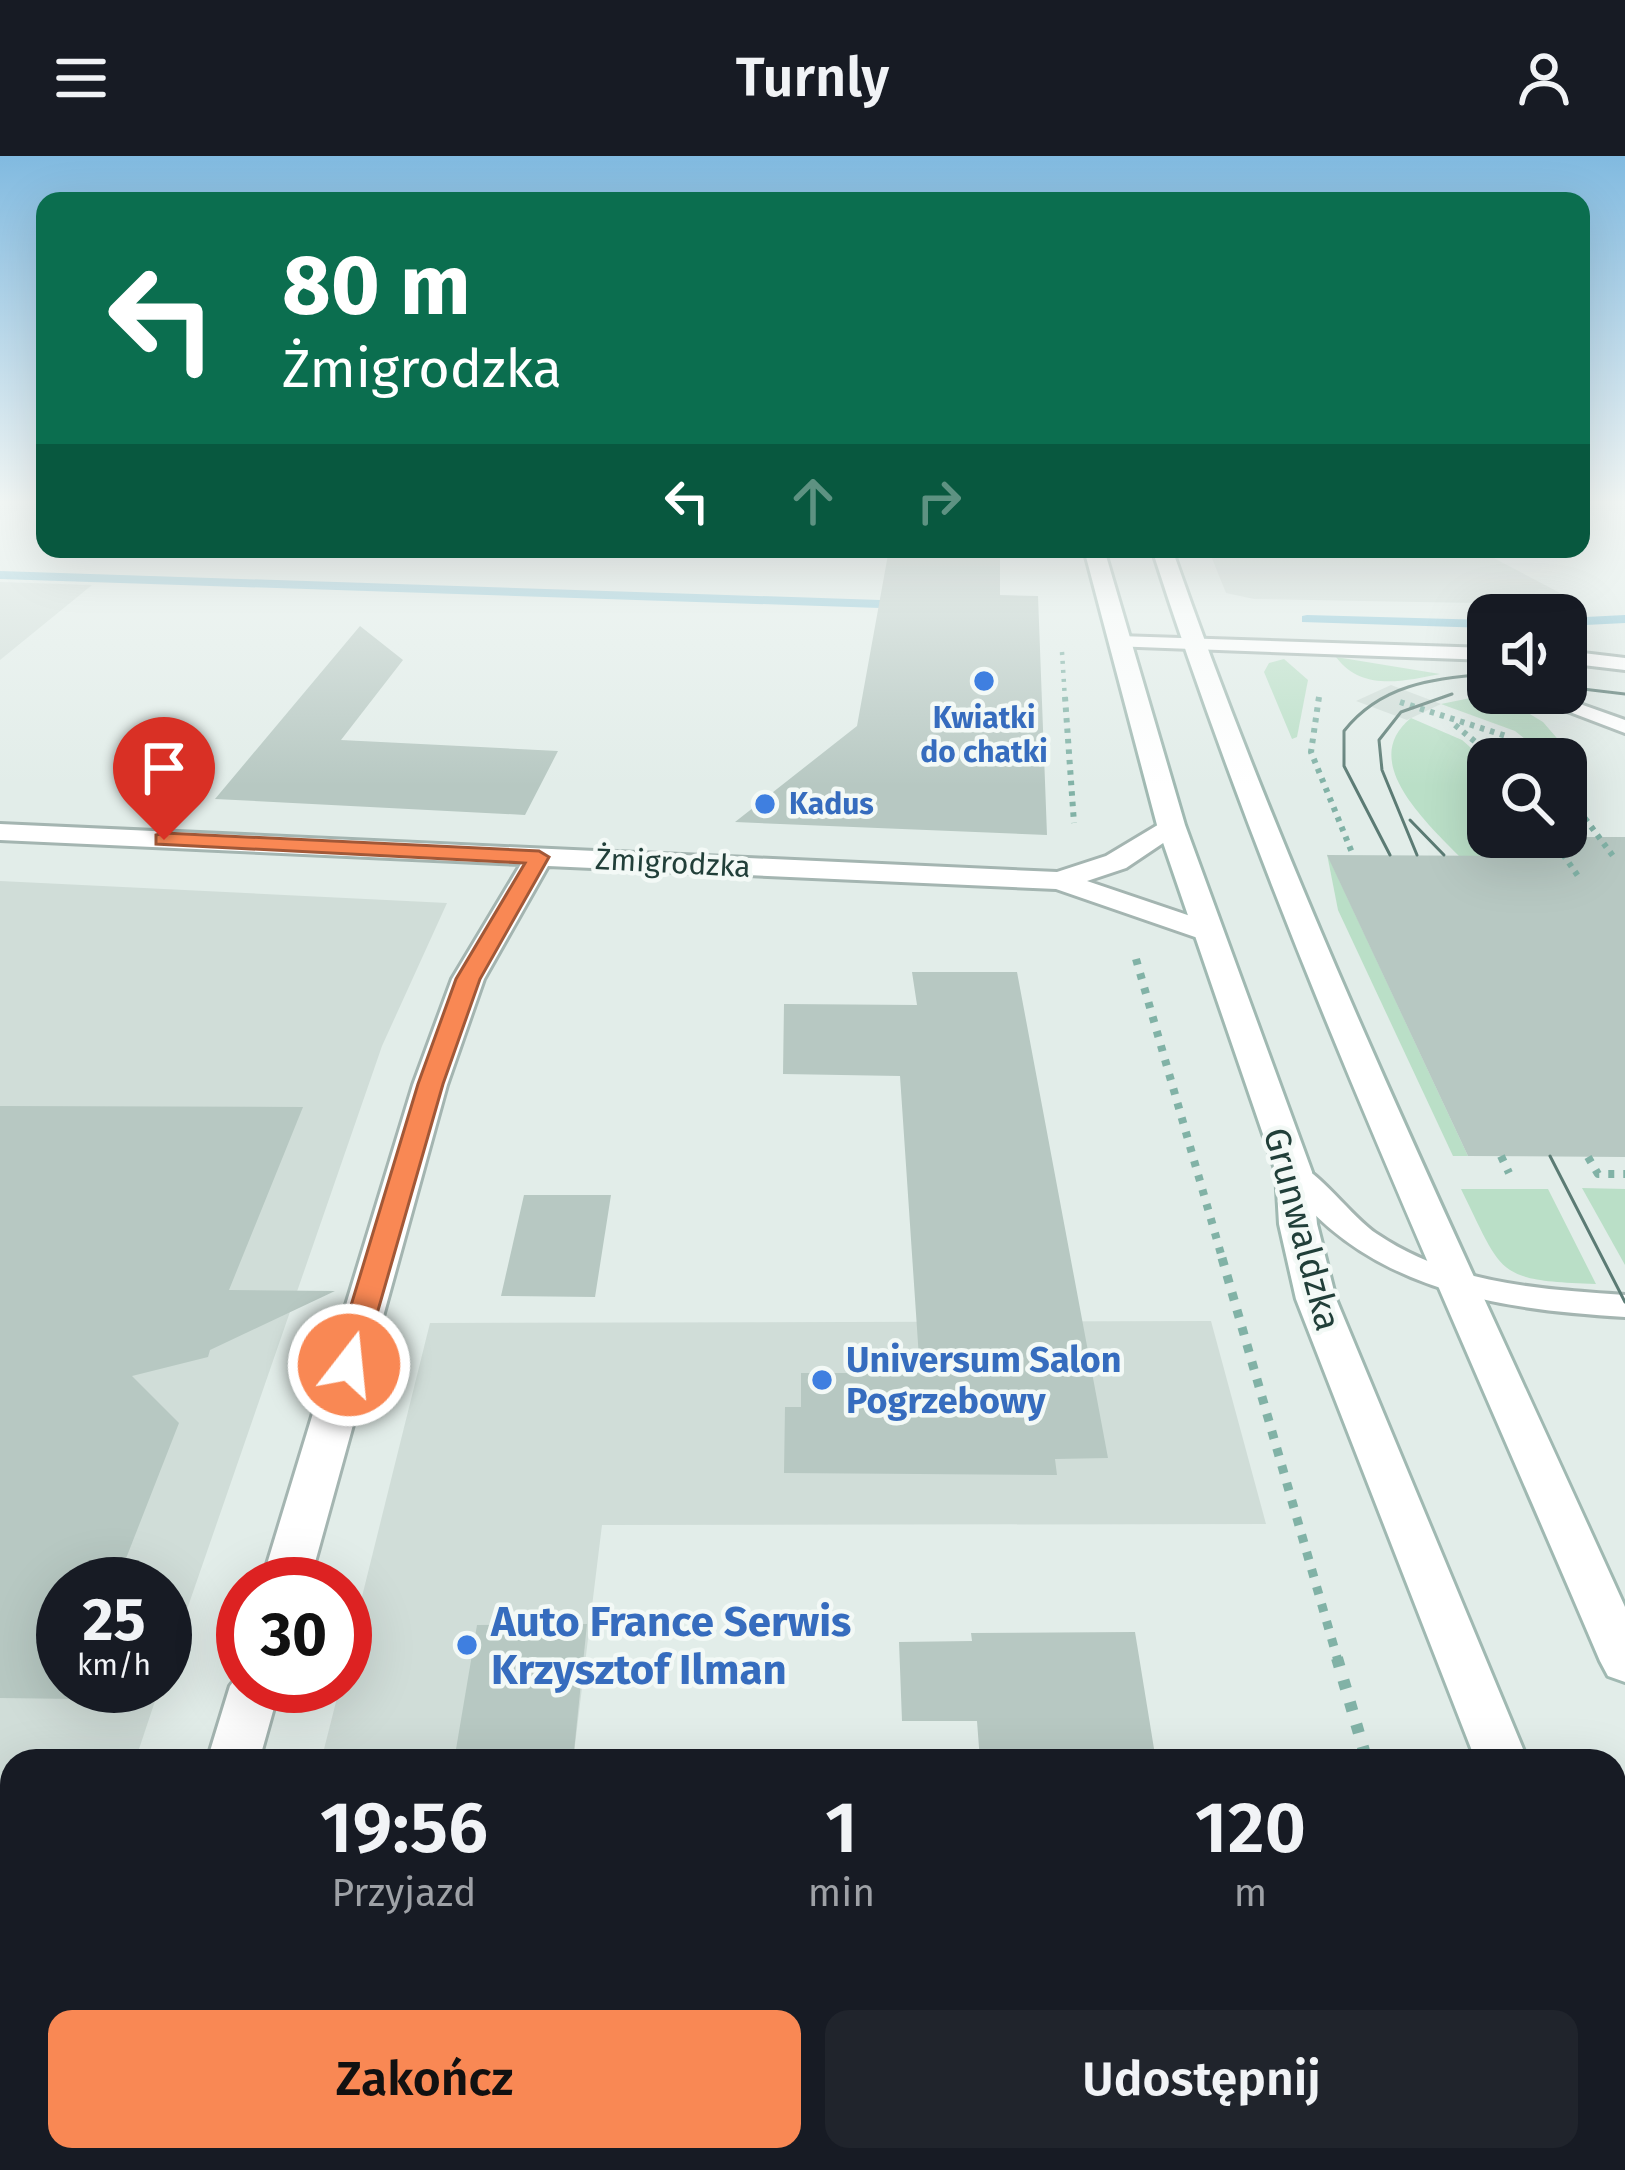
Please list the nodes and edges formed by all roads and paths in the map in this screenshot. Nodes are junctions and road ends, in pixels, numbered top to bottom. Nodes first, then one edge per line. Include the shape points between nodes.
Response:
1 (1107, 598) edge
2 (1179, 598) edge
3 (1119, 642) junction
4 (1195, 645) junction
5 (1062, 651) dead end
6 (1412, 651) junction
7 (1467, 653) edge
8 (1587, 659) edge
9 (1625, 664) edge
10 (1467, 671) edge
11 (1320, 686) dead end
12 (1587, 713) edge
13 (1569, 714) edge
14 (1625, 727) edge
15 (1471, 738) edge
16 (1507, 738) edge
17 (1602, 744) dead end
18 (1587, 822) edge
19 (1171, 825) junction
20 (1074, 831) dead end
21 (0, 832) edge
22 (1353, 855) dead end
23 (1613, 856) dead end
24 (539, 857) junction
25 (1566, 858) edge
26 (1578, 876) dead end
27 (1059, 881) junction
28 (1206, 931) junction
29 (1130, 938) dead end
30 (1501, 1156) dead end
31 (1588, 1157) dead end
32 (1294, 1172) junction
33 (1509, 1173) dead end
34 (1625, 1174) edge
35 (1464, 1290) junction
36 (1625, 1306) edge
37 (293, 1557) edge
38 (1625, 1660) edge
39 (247, 1713) edge
40 (237, 1749) edge
41 (1364, 1749) edge
42 (1497, 1749) edge

1 - 3 street, Grunwaldzka
2 - 4 street
3 - 4 lane
3 - 19 street, Grunwaldzka
4 - 6 lane
4 - 35 street via 1288,894
5 - 20 path
6 - 7 lane
6 - 10 lane
8 - 9 lane
11 - 22 path via 1311,752
12 - 14 lane
13 - 17 lane
15 - 16 path via 1449,720
18 - 23 path
19 - 27 street, Żmigrodzka via 1116,862
19 - 28 street, Grunwaldzka
21 - 24 street, Żmigrodzka
24 - 27 street, Żmigrodzka
24 - 37 street via 468,979 430,1084
25 - 26 path
27 - 28 street, Żmigrodzka
28 - 32 street, Grunwaldzka
29 - 41 path
30 - 33 path
31 - 34 path via 1598,1174
32 - 35 lane via 1351,1231
32 - 42 street, Grunwaldzka via 1306,1260 1336,1357
35 - 36 lane
35 - 38 street
39 - 40 street

